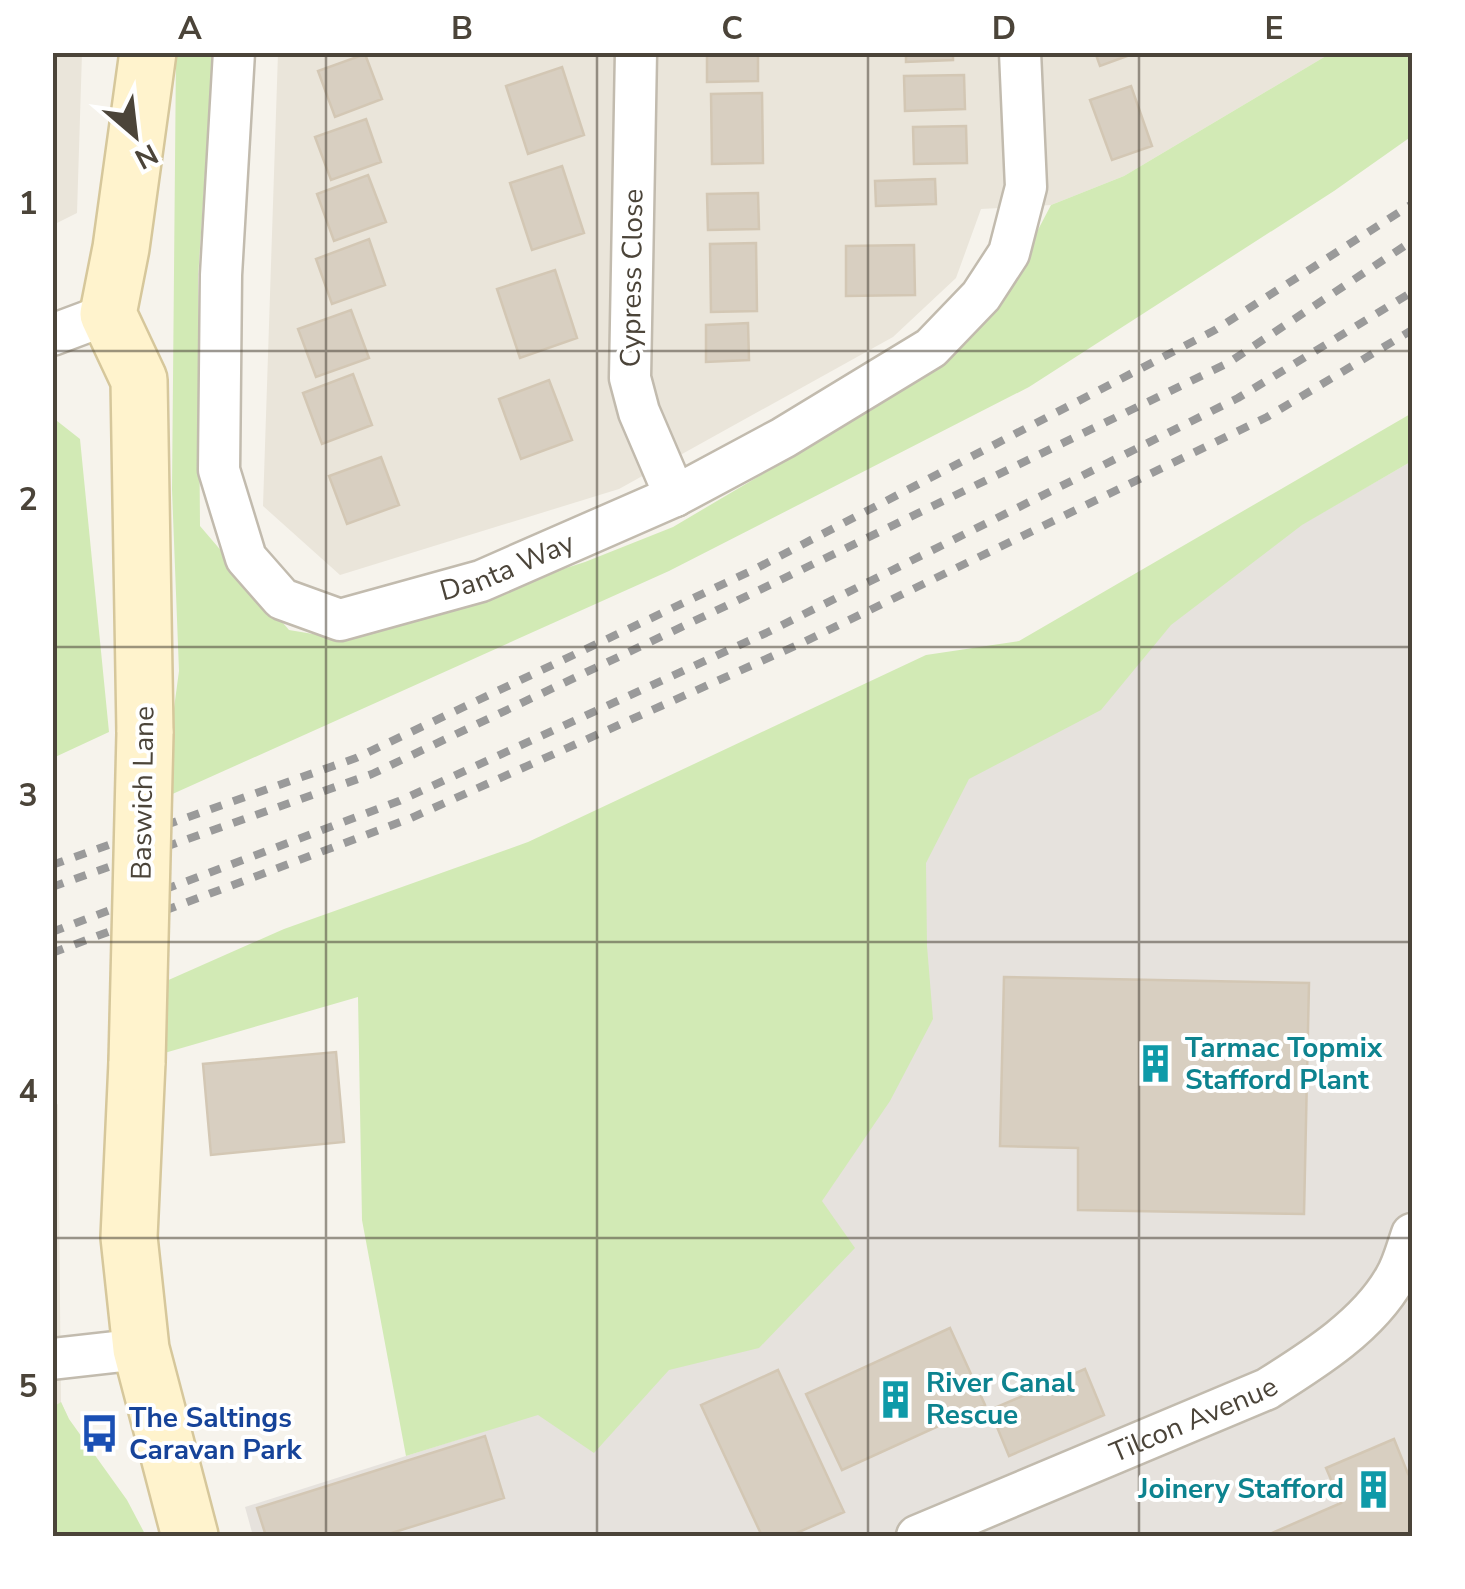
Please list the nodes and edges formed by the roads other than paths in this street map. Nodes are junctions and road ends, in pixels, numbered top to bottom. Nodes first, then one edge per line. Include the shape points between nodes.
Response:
1 (148, 52) edge
2 (234, 52) edge
3 (636, 52) edge
4 (1020, 52) edge
5 (108, 314) junction
6 (52, 334) edge
7 (675, 496) junction
8 (1412, 1234) edge
9 (141, 1348) junction
10 (52, 1359) edge
11 (190, 1536) edge
12 (918, 1536) edge

1 - 5 street
2 - 7 street, Danta Way via 219,470 246,558 282,599 340,620 482,581
3 - 7 street, Cypress Close via 630,378
4 - 7 street, Danta Way via 1026,187 1009,253 982,296 931,348
5 - 6 street
5 - 9 street, Baswich Lane, bridge via 139,380 145,733 129,1238
8 - 12 street, Tilcon Avenue via 1395,1278 1370,1310 1317,1357 1267,1389
9 - 10 street
9 - 11 street, Baswich Lane

